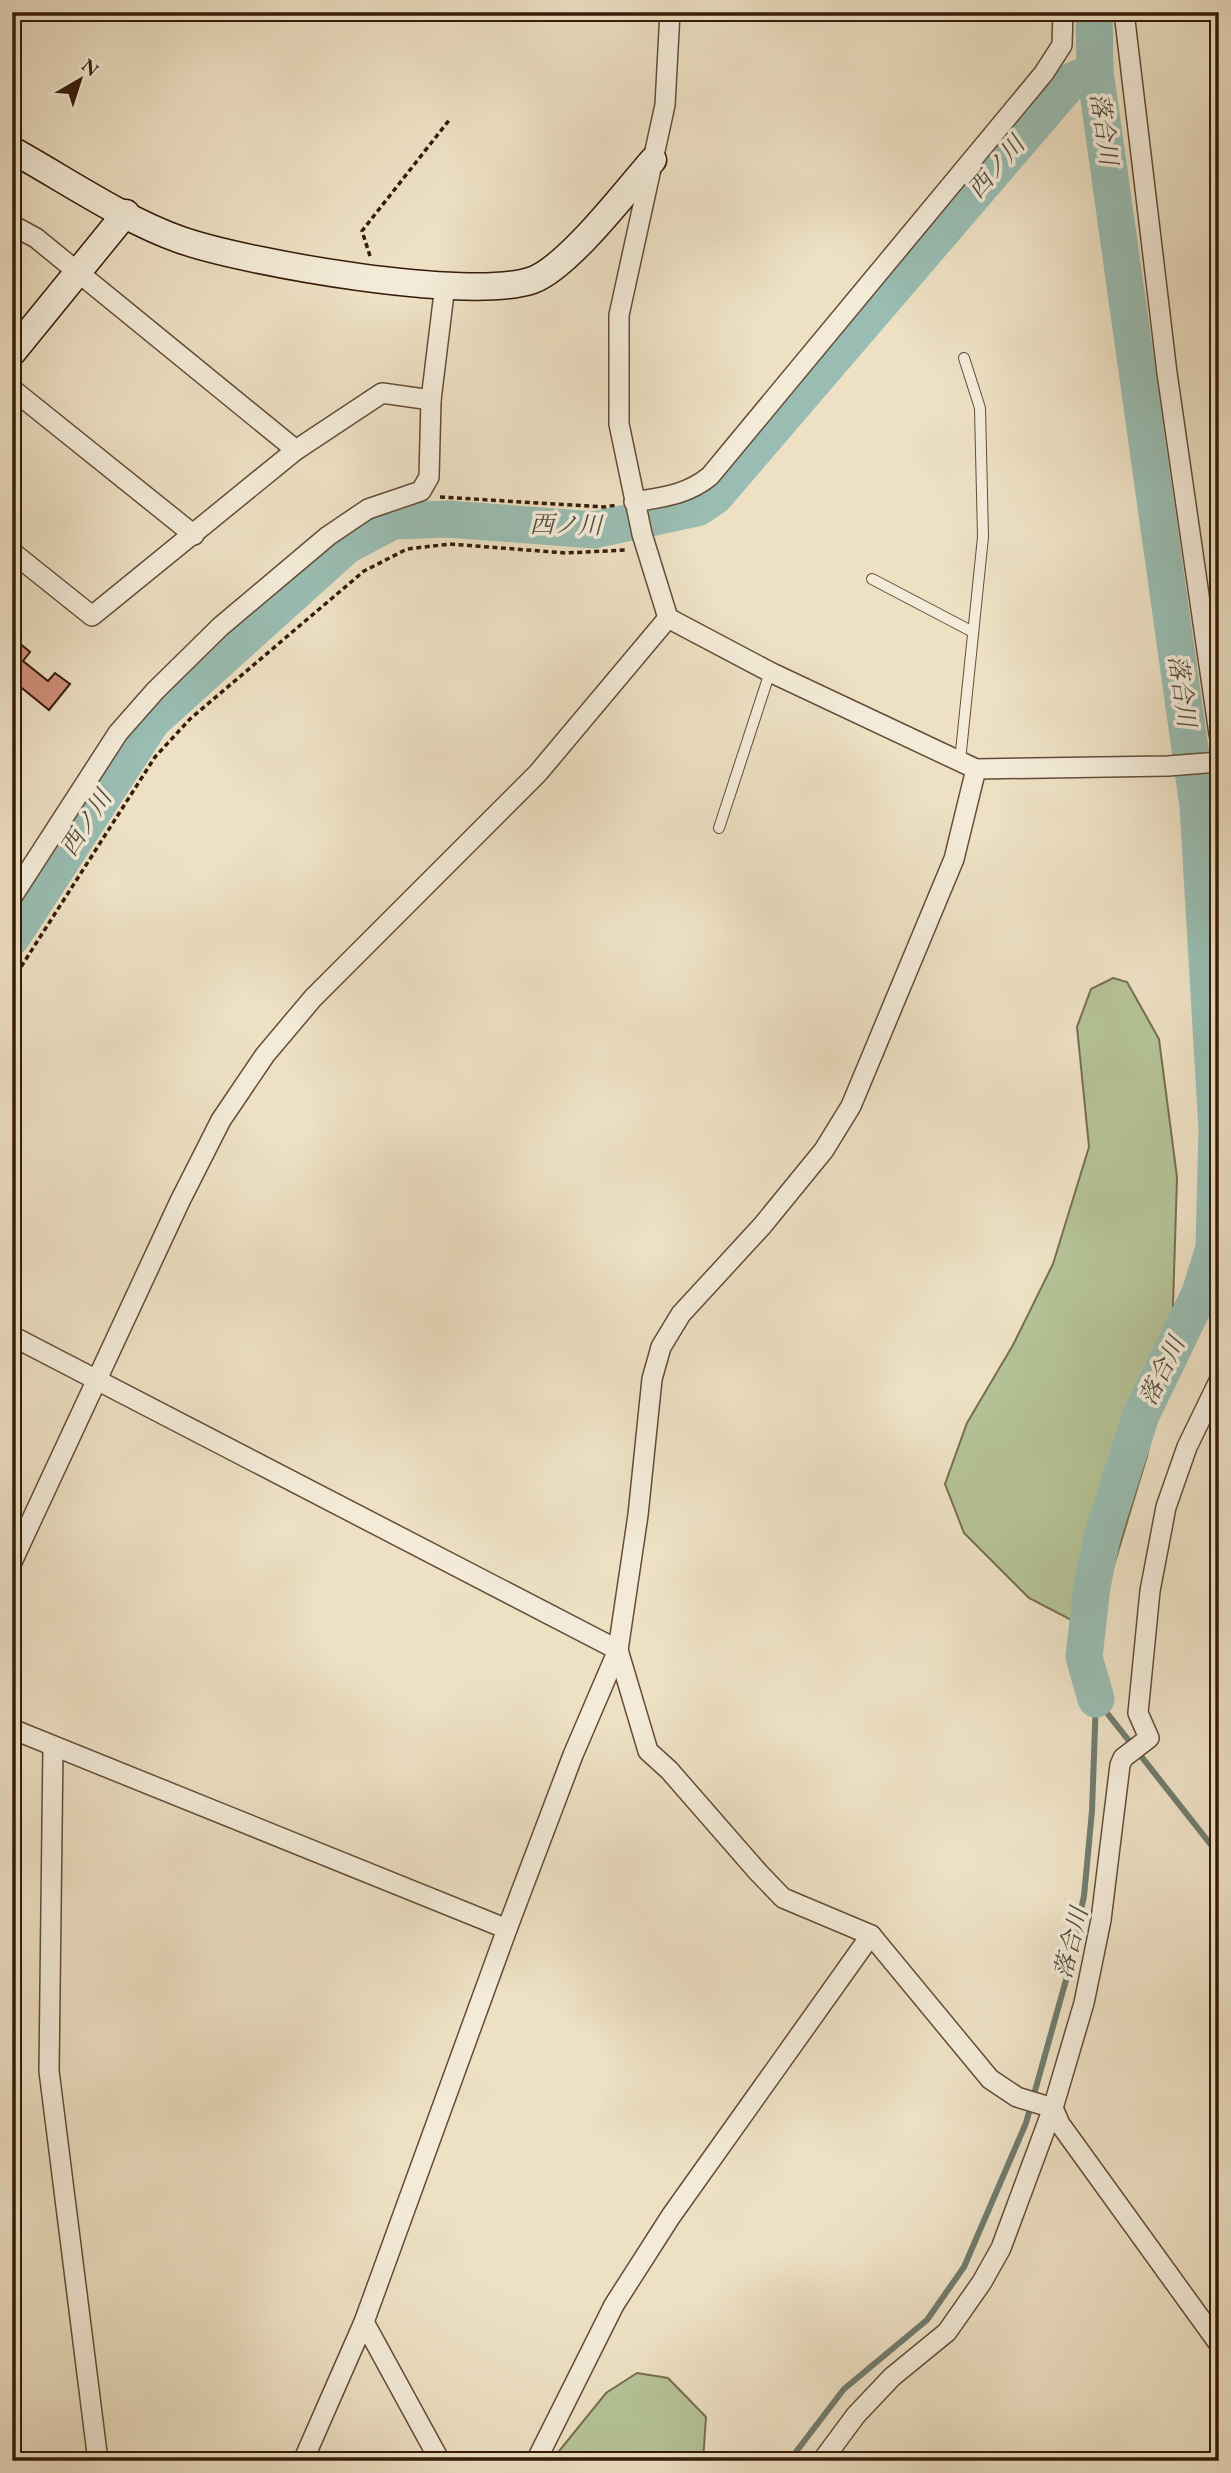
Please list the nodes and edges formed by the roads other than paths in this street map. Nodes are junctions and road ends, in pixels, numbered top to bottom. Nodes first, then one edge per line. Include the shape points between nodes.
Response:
1 (670, 12) edge
2 (1063, 12) edge
3 (1124, 12) edge
4 (12, 150) edge
5 (653, 160) junction
6 (126, 213) junction
7 (12, 225) edge
8 (77, 274) junction
9 (445, 285) junction
10 (12, 353) edge
11 (964, 358) dead end
12 (12, 389) edge
13 (431, 400) junction
14 (296, 450) junction
15 (636, 508) junction
16 (194, 535) junction
17 (12, 552) edge
18 (872, 579) dead end
19 (667, 618) junction
20 (973, 632) junction
21 (770, 672) junction
22 (1219, 734) edge
23 (1217, 762) edge
24 (968, 765) junction
25 (719, 828) dead end
26 (12, 897) edge
27 (12, 1336) edge
28 (95, 1380) junction
29 (1219, 1381) edge
30 (12, 1562) edge
31 (618, 1650) junction
32 (12, 1729) edge
33 (53, 1746) junction
34 (508, 1929) junction
35 (871, 1935) junction
36 (1053, 2108) junction
37 (364, 2322) junction
38 (1219, 2344) edge
39 (98, 2461) edge
40 (303, 2461) edge
41 (440, 2461) edge
42 (536, 2461) edge
43 (822, 2461) edge

1 - 5 street via 665,105
2 - 15 street via 1062,45 1044,73 710,476 696,488
3 - 22 street via 1167,373
4 - 6 street
5 - 9 street via 570,253 534,279 495,286
5 - 15 street via 619,315 619,424
6 - 8 street
6 - 9 street via 180,240 248,259
7 - 8 street via 36,238
8 - 10 street
8 - 14 street
9 - 13 street
11 - 20 lane via 980,408 983,537
12 - 16 street
13 - 14 street via 382,393
13 - 26 street via 429,477 421,491 368,509 328,536 219,627 118,733
14 - 16 street
15 - 19 street
16 - 17 street via 92,616
18 - 20 lane
19 - 21 street
19 - 28 street via 538,773 313,998 265,1055 221,1120
20 - 24 lane
21 - 24 street
21 - 25 lane
23 - 24 street
24 - 31 street via 954,859 851,1105 824,1150 681,1314 661,1347 652,1379
27 - 28 street
28 - 30 street
28 - 31 street
29 - 36 street via 1187,1447 1166,1507 1150,1591 1138,1713 1149,1738 1123,1758 1101,1920 1084,2003
31 - 34 street
31 - 35 street via 648,1751 783,1898
32 - 33 street
33 - 34 street
33 - 39 street via 49,2071
34 - 37 street
35 - 36 street via 990,2078 1017,2096
35 - 42 street via 628,2283
36 - 38 street
36 - 43 street via 1000,2248 982,2282 947,2332 892,2377
37 - 40 street
37 - 41 street

